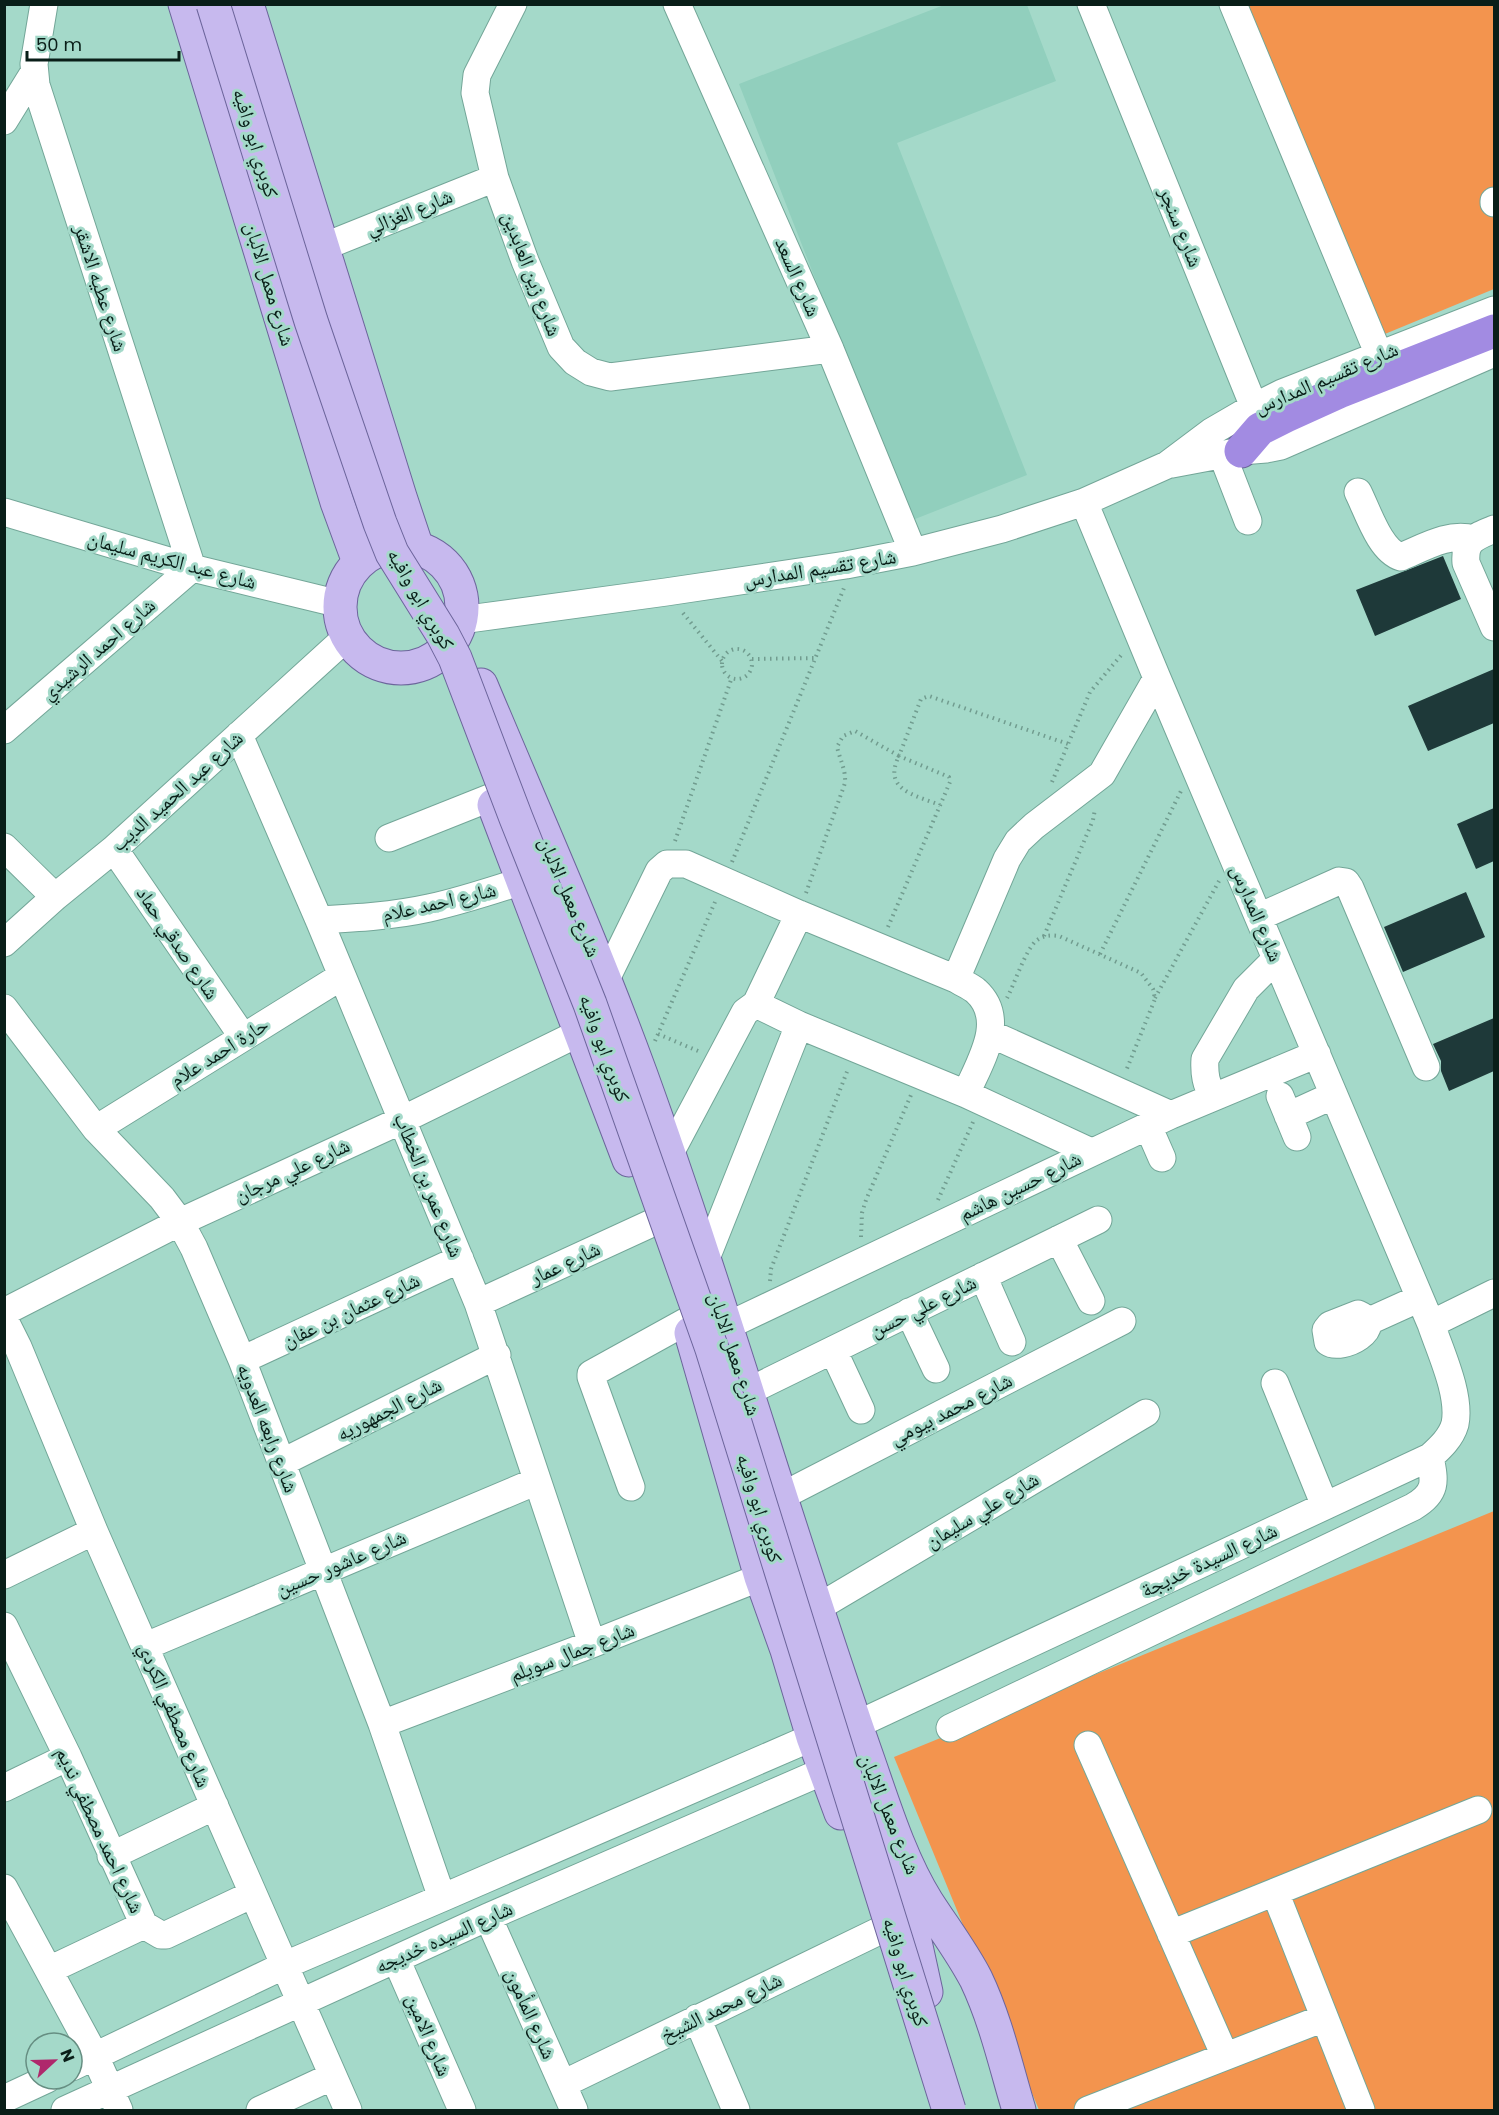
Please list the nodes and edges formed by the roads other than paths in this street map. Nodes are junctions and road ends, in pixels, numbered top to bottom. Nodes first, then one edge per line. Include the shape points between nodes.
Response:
1 (44, 4) edge
2 (185, 4) edge
3 (213, 4) edge
4 (247, 4) edge
5 (513, 4) edge
6 (678, 4) edge
7 (1091, 4) edge
8 (1233, 4) edge
9 (33, 74) junction
10 (4, 121) edge
11 (495, 178) junction
12 (323, 247) junction
13 (1494, 310) edge
14 (1494, 331) edge
15 (830, 349) junction
16 (1494, 353) edge
17 (1379, 355) junction
18 (1254, 407) junction
19 (1231, 453) junction
20 (1167, 465) junction
21 (1358, 492) dead end
22 (1084, 502) junction
23 (4, 512) edge
24 (1248, 521) dead end
25 (1484, 534) edge
26 (417, 548) junction
27 (913, 552) junction
28 (359, 562) junction
29 (192, 568) junction
30 (340, 603) junction
31 (1494, 627) edge
32 (453, 635) junction
33 (348, 636) junction
34 (1157, 678) junction
35 (4, 729) edge
36 (239, 735) junction
37 (492, 797) junction
38 (389, 838) dead end
39 (4, 847) edge
40 (114, 849) junction
41 (522, 881) junction
42 (56, 897) junction
43 (799, 914) junction
44 (1259, 917) junction
45 (319, 920) junction
46 (4, 943) edge
47 (1276, 959) junction
48 (342, 976) junction
49 (956, 979) junction
50 (605, 981) junction
51 (756, 1004) junction
52 (4, 1008) edge
53 (799, 1025) junction
54 (581, 1032) junction
55 (991, 1034) junction
56 (243, 1037) junction
57 (1317, 1054) junction
58 (1426, 1066) dead end
59 (1334, 1095) junction
60 (1213, 1097) junction
61 (974, 1098) junction
62 (1289, 1117) dead end
63 (402, 1120) junction
64 (1159, 1120) junction
65 (96, 1128) junction
66 (1091, 1152) junction
67 (668, 1157) junction
68 (1162, 1158) dead end
69 (1098, 1220) dead end
70 (180, 1222) junction
71 (652, 1223) junction
72 (1059, 1239) junction
73 (460, 1259) junction
74 (705, 1261) junction
75 (983, 1276) junction
76 (1494, 1293) edge
77 (1420, 1298) junction
78 (1091, 1301) dead end
79 (478, 1303) junction
80 (4, 1312) edge
81 (909, 1312) junction
82 (4, 1319) edge
83 (687, 1321) junction
84 (1122, 1321) dead end
85 (1367, 1322) dead end
86 (1431, 1324) junction
87 (727, 1326) junction
88 (1012, 1342) dead end
89 (833, 1350) junction
90 (496, 1355) junction
91 (242, 1360) junction
92 (936, 1369) dead end
93 (1275, 1383) dead end
94 (747, 1392) junction
95 (861, 1410) dead end
96 (1146, 1413) dead end
97 (1430, 1457) junction
98 (281, 1463) junction
99 (537, 1481) junction
100 (631, 1487) dead end
101 (780, 1497) junction
102 (1325, 1506) junction
103 (94, 1532) junction
104 (322, 1571) junction
105 (4, 1575) edge
106 (761, 1577) junction
107 (821, 1621) junction
108 (4, 1626) edge
109 (592, 1644) junction
110 (146, 1646) junction
111 (788, 1650) junction
112 (381, 1724) junction
113 (856, 1725) junction
114 (950, 1728) dead end
115 (813, 1737) junction
116 (1088, 1745) dead end
117 (68, 1757) junction
118 (826, 1770) junction
119 (4, 1788) edge
120 (215, 1806) junction
121 (1478, 1810) dead end
122 (889, 1820) junction
123 (111, 1856) junction
124 (4, 1887) edge
125 (1275, 1892) junction
126 (253, 1894) junction
127 (451, 1895) junction
128 (482, 1920) junction
129 (144, 1925) junction
130 (1171, 1934) junction
131 (883, 1944) junction
132 (396, 1959) junction
133 (283, 1966) junction
134 (49, 1970) junction
135 (300, 2002) junction
136 (697, 2018) junction
137 (1324, 2018) junction
138 (72, 2031) edge
139 (1225, 2056) junction
140 (84, 2061) edge
141 (333, 2076) junction
142 (563, 2084) junction
143 (24, 2089) edge
144 (4, 2099) edge
145 (115, 2101) edge
146 (65, 2110) edge
147 (260, 2110) edge
148 (348, 2110) edge
149 (462, 2110) edge
150 (574, 2110) edge
151 (736, 2110) edge
152 (932, 2110) edge
153 (938, 2110) edge
154 (949, 2110) edge
155 (965, 2110) edge
156 (1019, 2110) edge
157 (1088, 2110) edge
158 (1361, 2110) edge

1 - 9 street, شارع عطيه الاشقر
2 - 28 main road, شارع معمل الالبان via 337,502
3 - 154 main road, كوبري ابو وافيه, bridge via 311,321 380,523 392,553 455,658 590,1005 677,1246
4 - 12 main road
5 - 11 street, شارع زين العابدين via 477,75 475,93
6 - 15 street, شارع السعد
7 - 18 street, شارع سنجر
8 - 17 street
9 - 10 street
9 - 29 street, شارع عطيه الاشقر
11 - 12 street, شارع الغزالي
11 - 15 street, شارع زين العابدين via 557,339 574,362 591,372 610,377
12 - 26 main road
13 - 17 street, شارع تقسيم المدارس
14 - 19 highway via 1286,416 1260,429
15 - 27 street, شارع السعد
16 - 19 street, شارع تقسيم المدارس via 1281,446
17 - 18 street, شارع تقسيم المدارس
18 - 19 street
18 - 20 street, شارع تقسيم المدارس via 1211,432
19 - 20 street, شارع تقسيم المدارس
19 - 24 street
20 - 22 street, شارع تقسيم المدارس
21 - 25 street via 1384,545 1394,555 1401,557 1454,536
22 - 27 street, شارع تقسيم المدارس
22 - 34 street, شارع المدارس
23 - 29 street, شارع عبد الكريم سليمان
25 - 31 street via 1467,546 1465,554
26 - 28 main road via 383,548
26 - 32 main road via 438,558 453,576 461,597
27 - 32 street, شارع تقسيم المدارس via 666,592
28 - 30 main road via 344,585
29 - 30 street, شارع عبد الكريم سليمان
29 - 35 street, شارع احمد الرشيدي
30 - 33 main road
32 - 33 main road via 421,665 411,667 390,667 370,659
32 - 37 main road, شارع معمل الالبان
32 - 50 main road, شارع معمل الالبان
33 - 36 street, شارع عبد الحميد الديب
34 - 44 street, شارع المدارس
34 - 49 street via 1102,774 1018,841
36 - 40 street, شارع عبد الحميد الديب
36 - 45 street, شارع عمر بن الخطاب
37 - 38 street
37 - 41 main road, شارع معمل الالبان
39 - 42 street
40 - 42 street, شارع عبد الحميد الديب
40 - 56 street, شارع صدقي حماد
41 - 45 street, شارع احمد علام via 428,908 374,917
41 - 54 main road, شارع معمل الالبان
42 - 46 street, شارع عبد الحميد الديب
43 - 49 street
43 - 50 street via 686,864 667,864 659,871
43 - 51 street
44 - 47 street, شارع المدارس
44 - 58 street via 1339,881 1346,882
45 - 48 street, شارع عمر بن الخطاب
47 - 57 street, شارع المدارس
47 - 60 street via 1246,989 1205,1059 1204,1072
48 - 56 street, حارة احمد علام
48 - 63 street, شارع عمر بن الخطاب
49 - 55 street via 976,991 986,1004 992,1016
50 - 67 main road, شارع معمل الالبان
51 - 53 street
51 - 67 street via 745,1012
52 - 65 street, شارع رابعه العدويه
53 - 61 street
53 - 74 street
54 - 63 street, شارع علي مرجان
54 - 71 main road, شارع معمل الالبان
55 - 61 street
55 - 64 street via 1118,1091
56 - 65 street, حارة احمد علام
57 - 59 street, شارع المدارس
57 - 60 street, شارع حسين هاشم
59 - 62 street
59 - 77 street, شارع المدارس
60 - 64 street, شارع حسين هاشم
61 - 66 street
63 - 70 street, شارع علي مرجان
63 - 73 street, شارع عمر بن الخطاب
64 - 66 street, شارع حسين هاشم
64 - 68 street
65 - 70 street, شارع رابعه العدويه
66 - 87 street, شارع حسين هاشم
67 - 74 main road, شارع معمل الالبان
69 - 72 street, شارع علي حسن
70 - 80 street, شارع علي مرجان
70 - 91 street, شارع رابعه العدويه via 195,1248
71 - 79 street, شارع عمار
71 - 83 main road, شارع معمل الالبان
72 - 75 street, شارع علي حسن
72 - 78 street
73 - 79 street, شارع عمر بن الخطاب
73 - 91 street, شارع عثمان بن عفان
74 - 87 main road, شارع معمل الالبان
75 - 81 street, شارع علي حسن
75 - 88 street
76 - 86 street
77 - 85 street
77 - 86 street, شارع المدارس
79 - 90 street, شارع عمر بن الخطاب
81 - 89 street, شارع علي حسن
81 - 92 street
82 - 103 street, شارع مصطفي الكردي
83 - 100 street via 591,1374
83 - 106 main road, شارع معمل الالبان
84 - 101 street, شارع محمد بيومي
86 - 97 street, شارع السيدة خديجة via 1455,1397 1455,1424 1447,1441
87 - 94 main road, شارع معمل الالبان
89 - 94 street, شارع علي حسن
89 - 95 street
90 - 98 street, شارع الجمهوريه
90 - 99 street, شارع عمر بن الخطاب
91 - 98 street, شارع رابعه العدويه
93 - 102 street
94 - 101 main road, شارع معمل الالبان
96 - 107 street, شارع علي سليمان
97 - 102 street, شارع السيدة خديجة
97 - 114 street via 1433,1490 1413,1507
98 - 104 street, شارع رابعه العدويه
99 - 104 street, شارع عاشور حسين
99 - 109 street, شارع عمر بن الخطاب
101 - 107 main road, شارع معمل الالبان
102 - 113 street, شارع السيدة خديجة
103 - 105 street
103 - 110 street, شارع مصطفي الكردي
104 - 110 street, شارع عاشور حسين
104 - 112 street, شارع رابعه العدويه
106 - 109 street, شارع جمال سويلم
106 - 111 main road, شارع معمل الالبان
107 - 111 main road
107 - 113 main road, شارع معمل الالبان
108 - 117 street, شارع احمد مصطفي نديم
109 - 112 street, شارع جمال سويلم
110 - 120 street, شارع مصطفي الكردي
111 - 115 main road, شارع معمل الالبان
112 - 127 street, شارع رابعه العدويه
113 - 122 main road, شارع معمل الالبان
115 - 118 main road, شارع معمل الالبان
115 - 127 street, شارع السيده خديجه
116 - 130 street
117 - 119 street
117 - 123 street, شارع احمد مصطفي نديم
118 - 128 street, شارع السيده خديجه
118 - 131 main road, شارع معمل الالبان
120 - 123 street
120 - 126 street, شارع مصطفي الكردي
121 - 125 street
122 - 155 main road, كوبري ابو وافيه via 926,1992
122 - 156 main road, شارع معمل الالبان via 926,1900 976,1980 997,2033
123 - 129 street, شارع احمد مصطفي نديم
124 - 134 street
125 - 130 street
125 - 137 street
126 - 129 street, شارع احمد مصطفي نديم via 166,1935
126 - 133 street, شارع مصطفي الكردي
127 - 128 street, شارع المأمون
127 - 133 street, شارع السيده خديجه
128 - 132 street, شارع السيده خديجه
128 - 142 street, شارع المأمون
129 - 134 street
130 - 139 street
131 - 136 street, شارع محمد الشيخ
131 - 152 main road, شارع معمل الالبان
131 - 153 main road
132 - 135 street, شارع السيده خديجه
132 - 149 street, شارع الامين
133 - 135 street, شارع مصطفي الكردي
133 - 140 street, شارع السيده خديجه
134 - 138 street
135 - 141 street, شارع مصطفي الكردي
135 - 145 street, شارع السيده خديجه
136 - 142 street, شارع محمد الشيخ
136 - 151 street
137 - 139 street
137 - 158 street
139 - 157 street
140 - 145 street
141 - 147 street
141 - 148 street, شارع مصطفي الكردي
142 - 150 street, شارع المأمون
143 - 144 street
145 - 146 street, شارع السيده خديجه

